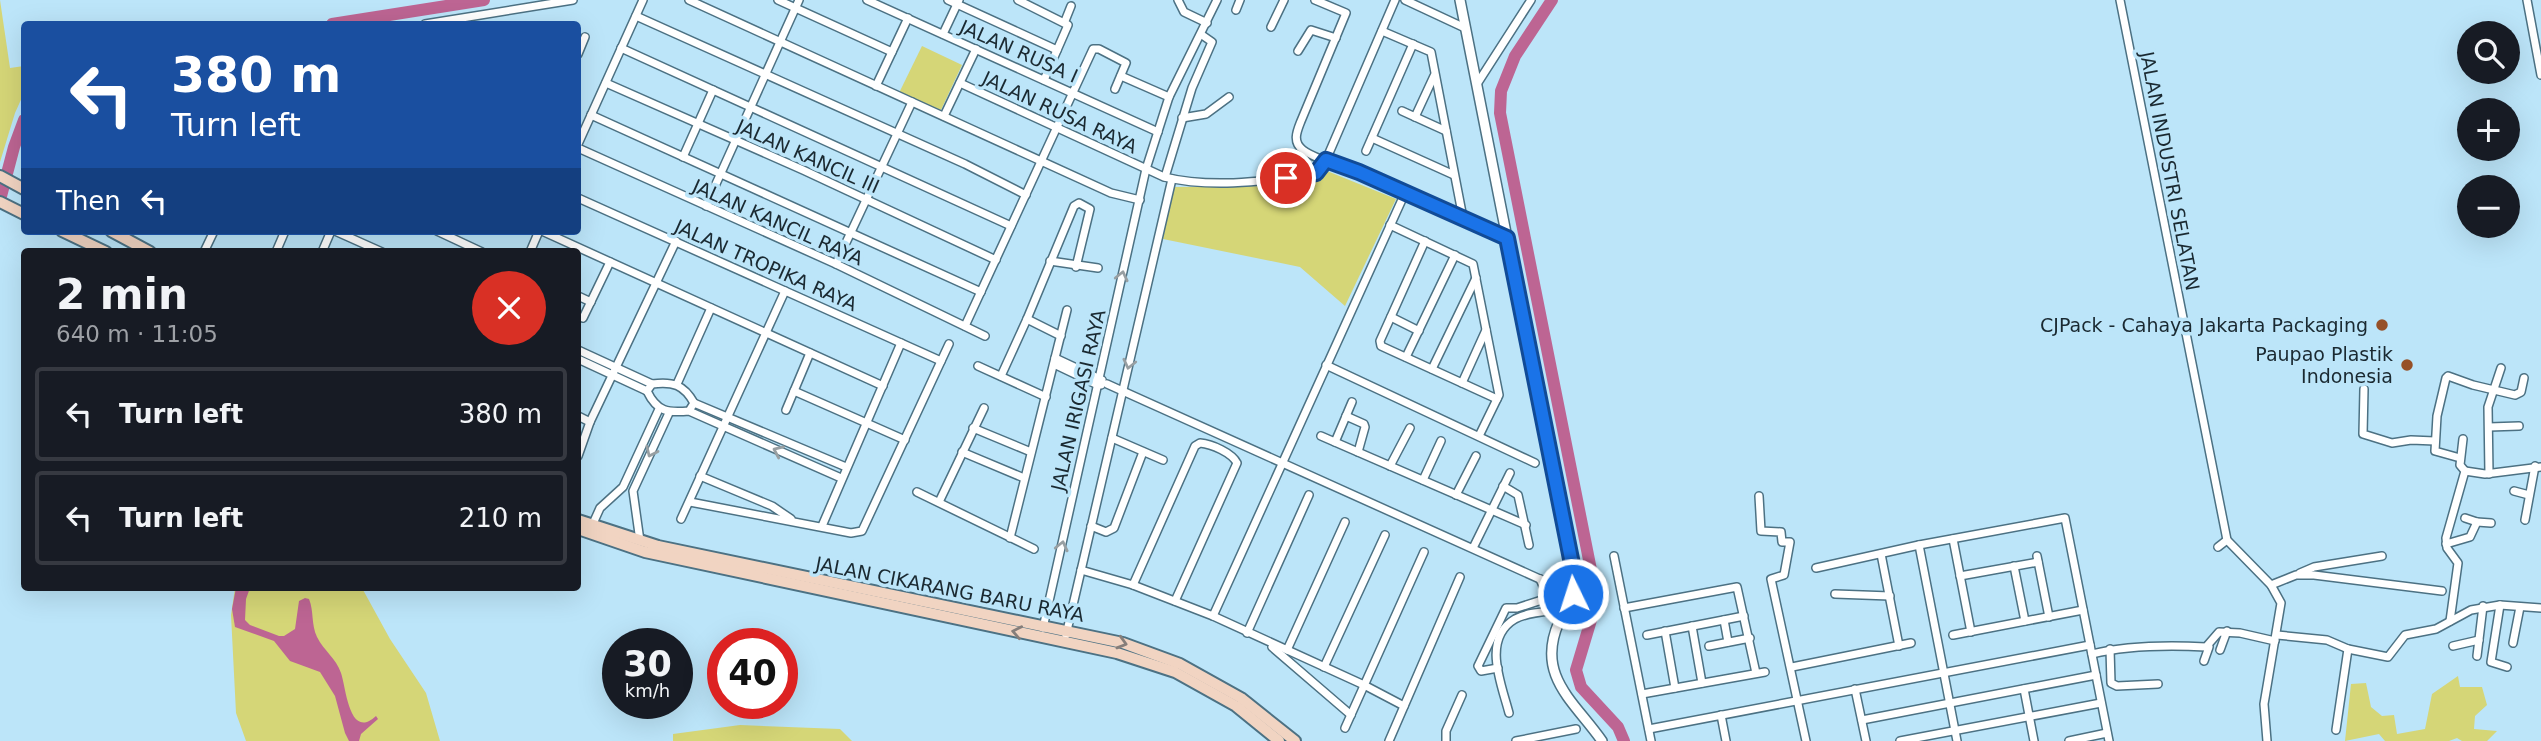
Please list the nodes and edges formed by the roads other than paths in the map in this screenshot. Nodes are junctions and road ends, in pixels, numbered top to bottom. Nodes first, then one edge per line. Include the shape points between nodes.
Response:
1 (573, 0) edge
2 (688, 0) edge
3 (778, 0) edge
4 (867, 0) edge
5 (948, 0) edge
6 (1017, 0) edge
7 (1178, 0) edge
8 (1217, 0) edge
9 (1240, 0) edge
10 (1284, 0) edge
11 (1315, 0) edge
12 (1395, 0) edge
13 (1405, 0) edge
14 (1460, 0) edge
15 (1531, 0) edge
16 (2120, 0) edge
17 (2527, 0) edge
18 (641, 1) edge
19 (958, 2) edge
20 (797, 4) edge
21 (1071, 6) dead end
22 (1236, 10) dead end
23 (636, 16) junction
24 (908, 18) junction
25 (453, 21) edge
26 (1065, 22) junction
27 (1207, 23) junction
28 (1271, 27) dead end
29 (1465, 28) junction
30 (1382, 31) junction
31 (943, 34) junction
32 (1202, 35) junction
33 (585, 37) dead end
34 (1336, 38) junction
35 (780, 42) junction
36 (1413, 44) junction
37 (581, 46) edge
38 (621, 48) junction
39 (976, 49) junction
40 (1057, 50) junction
41 (1298, 51) dead end
42 (892, 52) junction
43 (1435, 74) junction
44 (765, 75) junction
45 (2541, 75) edge
46 (1121, 76) junction
47 (1044, 80) junction
48 (606, 83) junction
49 (960, 83) junction
50 (1476, 84) junction
51 (876, 86) junction
52 (1115, 89) dead end
53 (713, 90) junction
54 (1073, 93) junction
55 (1169, 97) junction
56 (1228, 97) dead end
57 (912, 102) junction
58 (751, 108) junction
59 (1402, 111) dead end
60 (591, 115) junction
61 (944, 117) junction
62 (1415, 117) junction
63 (1182, 118) junction
64 (698, 123) junction
65 (1058, 127) junction
66 (1446, 131) junction
67 (1158, 132) junction
68 (897, 134) junction
69 (1372, 138) junction
70 (581, 139) edge
71 (736, 141) junction
72 (581, 148) edge
73 (1366, 151) dead end
74 (683, 157) junction
75 (1326, 160) junction
76 (1042, 161) junction
77 (882, 167) junction
78 (1150, 171) junction
79 (721, 174) junction
80 (1454, 175) junction
81 (0, 176) edge
82 (1167, 177) junction
83 (21, 187) edge
84 (1405, 192) junction
85 (1026, 195) junction
86 (581, 199) edge
87 (866, 200) junction
88 (1140, 200) junction
89 (0, 202) edge
90 (706, 205) junction
91 (21, 212) edge
92 (1463, 218) junction
93 (1390, 225) junction
94 (1011, 226) junction
95 (851, 233) junction
96 (70, 235) edge
97 (118, 235) edge
98 (342, 235) edge
99 (446, 235) edge
100 (550, 235) edge
101 (1507, 238) junction
102 (676, 241) junction
103 (1425, 241) junction
104 (98, 248) edge
105 (143, 248) edge
106 (373, 248) edge
107 (473, 248) edge
108 (579, 248) edge
109 (581, 249) edge
110 (1455, 255) junction
111 (996, 260) junction
112 (1050, 261) junction
113 (610, 262) junction
114 (836, 264) junction
115 (1076, 267) junction
116 (1098, 268) dead end
117 (1476, 277) junction
118 (656, 283) junction
119 (785, 290) junction
120 (981, 292) junction
121 (581, 297) edge
122 (591, 302) junction
123 (711, 308) junction
124 (1068, 310) dead end
125 (1391, 317) junction
126 (583, 318) dead end
127 (1027, 319) junction
128 (965, 326) junction
129 (1486, 330) junction
130 (1419, 331) junction
131 (766, 332) junction
132 (1061, 335) junction
133 (985, 336) dead end
134 (901, 343) junction
135 (949, 344) dead end
136 (581, 352) edge
137 (810, 352) junction
138 (1406, 357) junction
139 (581, 360) edge
140 (941, 361) junction
141 (1054, 361) junction
142 (1326, 365) junction
143 (978, 366) dead end
144 (2501, 368) dead end
145 (1432, 369) junction
146 (614, 371) junction
147 (1000, 376) junction
148 (2524, 378) dead end
149 (1098, 382) junction
150 (1462, 383) junction
151 (677, 384) junction
152 (883, 386) junction
153 (650, 387) junction
154 (2493, 388) junction
155 (2364, 389) dead end
156 (794, 391) junction
157 (1122, 391) junction
158 (1046, 397) junction
159 (1497, 399) junction
160 (1353, 402) dead end
161 (694, 403) junction
162 (984, 408) dead end
163 (659, 409) junction
164 (786, 410) dead end
165 (690, 411) junction
166 (669, 413) junction
167 (1346, 416) junction
168 (727, 417) junction
169 (581, 418) edge
170 (590, 422) junction
171 (867, 423) junction
172 (723, 426) junction
173 (2489, 426) junction
174 (2519, 426) dead end
175 (973, 428) junction
176 (1410, 428) dead end
177 (1321, 436) dead end
178 (1479, 436) junction
179 (1112, 438) junction
180 (2463, 439) dead end
181 (905, 440) junction
182 (1441, 441) dead end
183 (2435, 441) junction
184 (1335, 442) junction
185 (581, 448) edge
186 (962, 452) junction
187 (1031, 452) junction
188 (1143, 452) junction
189 (1358, 452) junction
190 (1476, 456) dead end
191 (2460, 458) junction
192 (1163, 460) dead end
193 (1282, 463) junction
194 (1535, 463) dead end
195 (1390, 466) junction
196 (846, 467) junction
197 (2538, 467) edge
198 (2465, 471) junction
199 (1510, 473) dead end
200 (2489, 474) junction
201 (700, 476) junction
202 (841, 478) junction
203 (1024, 478) junction
204 (1423, 480) junction
205 (623, 486) junction
206 (1503, 486) junction
207 (633, 491) junction
208 (2514, 491) dead end
209 (917, 492) dead end
210 (1309, 495) dead end
211 (1456, 495) junction
212 (2529, 495) junction
213 (1759, 496) dead end
214 (690, 502) junction
215 (939, 502) junction
216 (1491, 510) junction
217 (2465, 518) dead end
218 (681, 519) dead end
219 (2525, 520) dead end
220 (794, 521) junction
221 (581, 522) edge
222 (1345, 522) dead end
223 (2477, 522) junction
224 (2491, 523) dead end
225 (1526, 525) junction
226 (822, 526) junction
227 (1091, 526) junction
228 (581, 529) edge
229 (590, 530) junction
230 (1385, 535) dead end
231 (1010, 538) junction
232 (1953, 539) junction
233 (2227, 540) junction
234 (625, 541) junction
235 (640, 541) junction
236 (2446, 544) junction
237 (1529, 545) dead end
238 (1919, 545) junction
239 (2218, 547) dead end
240 (1473, 548) junction
241 (1034, 550) dead end
242 (1424, 552) dead end
243 (1881, 554) junction
244 (1614, 556) dead end
245 (2382, 556) dead end
246 (2014, 566) junction
247 (1815, 568) dead end
248 (1081, 570) junction
249 (2297, 575) junction
250 (1961, 576) junction
251 (1460, 577) dead end
252 (1540, 579) junction
253 (1133, 585) junction
254 (2271, 585) junction
255 (2442, 591) dead end
256 (1573, 594) junction
257 (1835, 594) dead end
258 (1890, 596) junction
259 (1548, 598) junction
260 (1175, 601) junction
261 (2500, 605) junction
262 (2483, 606) junction
263 (2520, 607) junction
264 (1517, 608) junction
265 (1624, 608) junction
266 (2541, 608) edge
267 (2083, 610) junction
268 (1553, 611) junction
269 (1213, 616) junction
270 (1744, 616) junction
271 (2049, 617) junction
272 (1519, 618) junction
273 (1724, 620) junction
274 (2025, 621) junction
275 (2450, 621) junction
276 (1559, 623) junction
277 (1692, 626) junction
278 (1043, 631) junction
279 (1665, 631) junction
280 (2227, 631) junction
281 (1971, 632) junction
282 (1247, 633) junction
283 (1647, 635) dead end
284 (1953, 635) dead end
285 (1066, 636) junction
286 (1750, 638) junction
287 (2276, 638) junction
288 (1084, 639) junction
289 (2479, 640) junction
290 (1266, 641) junction
291 (1728, 642) junction
292 (1911, 643) dead end
293 (2513, 643) dead end
294 (2090, 645) junction
295 (1709, 646) dead end
296 (1899, 646) junction
297 (2453, 646) dead end
298 (2209, 647) junction
299 (2110, 649) junction
300 (2348, 649) junction
301 (1287, 650) junction
302 (2220, 650) dead end
303 (2092, 654) junction
304 (2477, 656) dead end
305 (2204, 661) dead end
306 (1324, 667) junction
307 (1792, 667) junction
308 (2507, 667) dead end
309 (1498, 668) junction
310 (1943, 673) junction
311 (2096, 675) junction
312 (1702, 683) junction
313 (2158, 684) dead end
314 (1364, 685) junction
315 (1675, 688) junction
316 (1855, 689) junction
317 (2024, 689) junction
318 (1642, 694) junction
319 (1462, 695) dead end
320 (1798, 700) junction
321 (1949, 703) junction
322 (2101, 703) junction
323 (1404, 706) junction
324 (1509, 713) dead end
325 (1351, 715) junction
326 (1721, 715) junction
327 (2029, 717) junction
328 (1862, 720) junction
329 (1345, 727) dead end
330 (1576, 729) dead end
331 (1648, 729) junction
332 (2336, 730) dead end
333 (1955, 731) junction
334 (2108, 737) edge
335 (1279, 741) edge
336 (1295, 741) edge
337 (1389, 741) edge
338 (1446, 741) edge
339 (1516, 741) edge
340 (1602, 741) edge
341 (1651, 741) edge
342 (1726, 741) edge
343 (1806, 741) edge
344 (1866, 741) edge
345 (1900, 741) edge
346 (1956, 741) edge
347 (2034, 741) edge
348 (2068, 741) edge
349 (2267, 741) edge

1 - 25 street
2 - 35 street
3 - 20 street
4 - 24 street, JALAN RUSA I
5 - 19 street
6 - 26 street
7 - 27 street via 1184,12
8 - 27 street, JALAN IRIGASI RAYA
9 - 22 street
10 - 28 street
11 - 34 street via 1346,13
12 - 30 street
13 - 29 street
14 - 29 street
15 - 50 street
16 - 233 street, JALAN INDUSTRI SELATAN
17 - 45 street
18 - 23 street, JALAN KANCIL RAYA
19 - 31 street
19 - 40 street
20 - 35 street
20 - 42 street
21 - 26 street
23 - 38 street, JALAN KANCIL RAYA
23 - 44 street
24 - 31 street, JALAN RUSA I
24 - 42 street
26 - 40 street via 1068,27
27 - 32 street, JALAN IRIGASI RAYA
29 - 50 street
30 - 36 street
30 - 75 street
31 - 39 street, JALAN RUSA I
32 - 55 street, JALAN IRIGASI RAYA
32 - 63 street via 1212,42
33 - 37 street
34 - 41 street via 1311,30
34 - 75 street via 1296,134 1303,150
35 - 44 street
35 - 51 street
36 - 43 street via 1431,52
36 - 69 street
38 - 48 street, JALAN KANCIL RAYA
38 - 53 street
39 - 47 street, JALAN RUSA I
39 - 49 street
40 - 47 street
42 - 51 street
43 - 62 street
43 - 66 street
44 - 58 street
44 - 68 street
46 - 52 street
46 - 54 street via 1126,62 1094,49
46 - 55 street
47 - 54 street, JALAN RUSA I
48 - 60 street, JALAN KANCIL RAYA
48 - 64 street, JALAN KANCIL III
49 - 61 street
49 - 65 street, JALAN RUSA RAYA
50 - 101 street
51 - 57 street
53 - 58 street
53 - 64 street
54 - 65 street
54 - 67 street, JALAN RUSA I
55 - 67 street, JALAN IRIGASI RAYA
56 - 63 street via 1206,114
57 - 61 street
57 - 68 street
58 - 71 street
58 - 77 street
59 - 62 street
60 - 70 street, JALAN KANCIL RAYA
60 - 74 street
61 - 76 street
62 - 66 street
63 - 82 street
64 - 71 street, JALAN KANCIL III
64 - 74 street
65 - 76 street
65 - 78 street, JALAN RUSA RAYA
66 - 80 street
67 - 78 street, JALAN IRIGASI RAYA
68 - 77 street
68 - 85 street
69 - 73 street
69 - 80 street
71 - 79 street
71 - 87 street, JALAN KANCIL III
72 - 90 street, JALAN KANCIL RAYA via 643,180
74 - 79 street
75 - 82 street, JALAN RUSA RAYA via 1316,173 1304,176 1219,182
75 - 84 street
76 - 85 street
76 - 88 street
77 - 87 street
77 - 94 street
78 - 82 street, JALAN RUSA RAYA
78 - 88 street, JALAN IRIGASI RAYA
79 - 90 street
79 - 95 street
80 - 92 street
81 - 83 main road
82 -> 157 street
84 - 92 street
84 - 93 street
85 - 94 street
86 - 102 street, JALAN TROPIKA RAYA
87 - 95 street
87 - 111 street, JALAN KANCIL III
149 -> 88 street, JALAN IRIGASI RAYA
89 - 91 main road
90 - 114 street, JALAN KANCIL RAYA
92 - 101 street
93 - 103 street
93 - 142 street
94 - 111 street
95 - 114 street
95 - 120 street
96 - 104 main road
97 - 105 main road
98 - 106 street
99 - 107 street
100 - 108 street
101 - 256 street via 1572,564
102 - 118 street
102 - 119 street, JALAN TROPIKA RAYA
103 - 110 street
103 - 125 street
109 - 113 street
110 - 117 street via 1473,264
110 - 130 street
111 - 120 street
112 - 115 street
112 - 115 street via 1079,203 1090,209
112 - 127 street
113 - 118 street
113 - 122 street
114 - 128 street, JALAN KANCIL RAYA
115 - 116 street
117 - 129 street
117 - 145 street
118 - 123 street
118 - 146 street
119 - 131 street
119 - 134 street, JALAN TROPIKA RAYA
120 - 128 street
121 - 122 street
122 - 126 street
123 - 131 street
123 - 151 street
124 - 132 street
125 - 130 street
125 - 138 street via 1381,346
127 - 132 street
127 - 147 street
128 - 133 street, JALAN KANCIL RAYA
129 - 150 street
129 - 159 street
130 - 138 street
131 - 137 street
131 - 168 street
132 - 141 street
134 - 140 street, JALAN TROPIKA RAYA
134 - 152 street
135 - 140 street
136 - 146 street
137 - 152 street
137 - 156 street
138 - 145 street
139 - 146 street
140 - 181 street
141 - 149 street
141 - 158 street
142 - 178 street
142 - 193 street
143 - 147 street
144 - 154 street
145 - 150 street
146 - 153 street
146 - 170 street
147 - 158 street
148 - 154 street via 2518,394
149 - 157 street
278 -> 149 street, JALAN IRIGASI RAYA
150 - 159 street
151 - 153 street
151 - 161 street
152 - 171 street
153 - 163 street
154 - 173 street
154 - 183 street via 2448,376
155 - 183 street via 2363,434 2392,443
156 - 164 street
156 - 171 street
157 - 179 street
157 - 193 street
158 - 187 street
159 - 178 street
160 - 167 street
161 - 165 street
161 - 168 street
162 - 175 street
163 - 166 street
163 - 205 street
165 - 166 street
165 - 172 street
166 -> 207 street
167 - 184 street
167 - 189 street via 1366,427
168 - 172 street
168 - 196 street
169 - 170 street
170 - 185 street
171 - 181 street
171 - 196 street
172 - 201 street
202 -> 172 street
173 - 174 street
173 - 200 street
175 - 186 street
175 - 187 street
176 - 195 street
177 - 184 street
178 - 194 street
179 - 188 street
179 - 227 street
180 - 191 street
181 - 226 street via 862,531
182 - 204 street
183 - 191 street via 2436,452
184 - 189 street
186 - 203 street
186 - 215 street
187 - 203 street
188 - 192 street
188 - 227 street via 1114,528 1106,532
189 - 195 street
190 - 211 street
191 - 198 street
193 - 240 street
193 - 269 street
195 - 204 street
196 - 202 street
197 - 200 street
197 - 212 street
198 - 200 street
198 - 236 street
199 - 206 street
201 - 214 street
201 - 220 street via 772,506
202 - 226 street
203 - 231 street
204 - 211 street
205 - 207 street
205 - 229 street via 600,508
206 - 216 street
206 - 225 street via 1518,495
207 - 235 street
208 - 212 street
209 - 215 street
210 - 282 street
211 - 216 street
212 - 219 street
213 - 307 street via 1761,531 1781,532 1782,542 1790,542 1784,575 1771,579
214 - 218 street
214 - 220 street
215 - 231 street
216 - 225 street
216 - 240 street
217 - 223 street
220 - 226 street
221 - 229 main road, JALAN CIKARANG BARU RAYA
222 - 301 street
223 - 224 street
223 - 236 street via 2470,537
225 - 237 street
227 - 248 street
228 - 229 main road, JALAN CIKARANG BARU RAYA
229 - 234 main road, JALAN CIKARANG BARU RAYA
230 - 306 street
231 - 241 street
232 - 238 street
232 - 250 street
232 - 267 street via 2065,518
233 - 239 street
233 - 254 street
234 - 235 main road, JALAN CIKARANG BARU RAYA
278 -> 234 main road, JALAN CIKARANG BARU RAYA
235 - 278 main road, JALAN CIKARANG BARU RAYA
236 - 275 street via 2458,563
238 - 243 street
238 - 310 street
240 - 252 street
242 - 314 street
243 - 247 street
243 - 258 street
244 - 265 street
245 - 249 street via 2314,567
246 - 250 street
246 - 271 street via 2038,559
246 - 274 street
248 - 253 street
248 - 285 street
249 - 254 street
249 - 255 street
250 - 281 street
251 - 323 street
252 - 256 street
252 - 259 street
253 - 260 street
253 - 260 street via 1195,446 1207,443 1237,463
254 - 287 street via 2281,603
256 - 276 street
257 - 258 street
258 - 296 street
259 - 264 street
259 - 268 street
260 - 269 street
261 - 262 street
261 - 263 street
261 - 308 street via 2491,662
262 - 275 street
262 - 289 street
263 - 266 street
263 - 293 street
264 - 272 street
264 - 309 street via 1507,608 1478,666 1484,672
265 - 270 street via 1737,587
265 - 318 street
267 - 271 street
267 - 294 street
268 - 272 street
268 - 276 street
269 - 282 street
270 - 273 street
270 - 286 street
271 - 274 street
272 - 309 street via 1507,627 1495,648
273 - 277 street
273 - 291 street
274 - 281 street
275 - 300 street via 2406,635 2388,657
276 - 340 street via 1551,652 1553,672
277 - 279 street
277 - 312 street
278 - 285 main road, JALAN CIKARANG BARU RAYA
279 - 283 street
279 - 315 street
280 - 287 street
280 - 298 street via 2219,632
280 - 302 street
281 - 284 street
282 - 290 street
285 - 288 main road, JALAN CIKARANG BARU RAYA
286 - 291 street
286 - 312 street via 1760,673
287 - 300 street via 2327,640
287 - 349 street via 2264,704
288 - 335 main road, JALAN CIKARANG BARU RAYA via 1175,672 1236,706
288 -> 336 main road, JALAN CIKARANG BARU RAYA via 1123,643 1180,664 1241,698
289 - 297 street
289 - 304 street
290 - 301 street
290 - 325 street
291 - 295 street
292 - 296 street
294 - 303 street
294 - 310 street
296 - 307 street
298 - 299 street
298 - 305 street
299 - 303 street
299 - 313 street via 2111,682 2117,686
300 - 332 street
301 - 306 street
303 - 311 street
306 - 314 street
307 - 320 street
309 - 324 street
310 - 316 street
310 - 321 street
311 - 317 street
311 - 322 street
312 - 315 street
314 - 323 street
314 - 325 street
315 - 318 street
316 - 320 street
316 - 328 street
317 - 321 street
317 - 327 street
318 - 331 street
319 - 338 street
320 - 326 street
320 - 343 street
321 - 328 street
321 - 333 street
322 - 327 street
322 - 334 street
323 - 337 street
325 - 329 street
326 - 331 street
326 - 342 street
327 - 333 street
327 - 347 street
328 - 344 street
330 - 339 street
331 - 341 street
333 - 345 street
333 - 346 street
334 - 348 street

